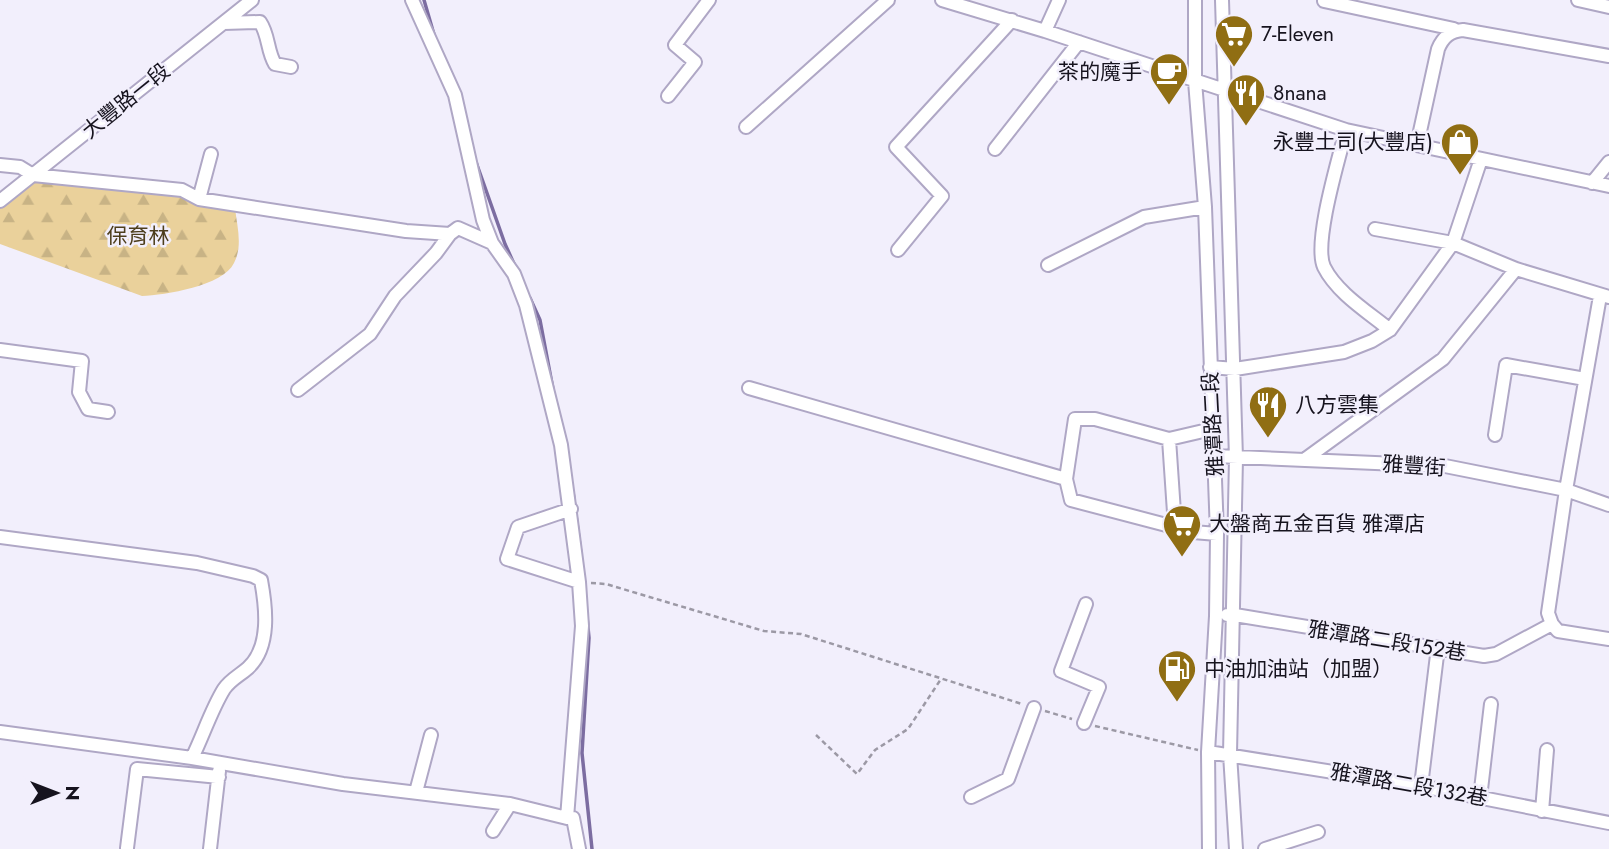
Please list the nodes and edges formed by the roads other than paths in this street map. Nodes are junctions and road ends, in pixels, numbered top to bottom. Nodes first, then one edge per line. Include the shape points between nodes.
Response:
1 (252, 0) edge
2 (412, 0) edge
3 (709, 0) edge
4 (888, 0) edge
5 (942, 0) edge
6 (1059, 0) edge
7 (1195, 0) edge
8 (1222, 0) edge
9 (1578, 0) edge
10 (1324, 1) edge
11 (1361, 4) edge
12 (1609, 7) edge
13 (1012, 20) junction
14 (224, 23) junction
15 (1454, 29) dead end
16 (1045, 31) junction
17 (1079, 42) junction
18 (1609, 57) edge
19 (291, 67) dead end
20 (1195, 81) junction
21 (1226, 92) junction
22 (668, 96) dead end
23 (746, 127) dead end
24 (1346, 130) junction
25 (1417, 145) junction
26 (995, 149) dead end
27 (211, 153) dead end
28 (1481, 159) junction
29 (1609, 162) edge
30 (0, 166) edge
31 (33, 175) junction
32 (1592, 183) junction
33 (1609, 186) edge
34 (199, 199) junction
35 (0, 201) edge
36 (1205, 207) junction
37 (1376, 229) dead end
38 (450, 233) junction
39 (492, 243) junction
40 (1453, 243) junction
41 (898, 250) dead end
42 (1048, 265) dead end
43 (1516, 269) junction
44 (1604, 296) edge
45 (1390, 330) junction
46 (0, 350) edge
47 (1210, 367) junction
48 (1234, 369) junction
49 (1585, 379) junction
50 (749, 388) dead end
51 (298, 390) dead end
52 (108, 412) dead end
53 (1212, 429) junction
54 (1495, 435) dead end
55 (1169, 439) junction
56 (1214, 456) junction
57 (1236, 457) junction
58 (1304, 460) junction
59 (1066, 480) junction
60 (1566, 490) junction
61 (1609, 505) edge
62 (571, 509) junction
63 (1175, 527) junction
64 (1217, 534) junction
65 (0, 537) edge
66 (579, 582) junction
67 (1086, 604) dead end
68 (1235, 615) junction
69 (1216, 616) junction
70 (1552, 624) junction
71 (1609, 639) edge
72 (1438, 647) junction
73 (1491, 704) dead end
74 (1034, 708) road end
75 (1084, 723) road end
76 (0, 732) edge
77 (431, 735) dead end
78 (1548, 750) dead end
79 (1208, 752) junction
80 (1230, 754) junction
81 (192, 758) junction
82 (220, 763) junction
83 (219, 777) junction
84 (1421, 786) junction
85 (416, 792) junction
86 (971, 797) dead end
87 (1480, 798) junction
88 (510, 804) junction
89 (1542, 811) junction
90 (567, 818) junction
91 (1609, 823) edge
92 (493, 831) dead end
93 (1318, 832) dead end
94 (127, 848) edge
95 (210, 849) edge
96 (579, 849) edge
97 (1209, 849) edge
98 (1236, 849) edge
99 (1265, 849) edge

1 - 14 street, 大豐路一段
2 - 39 street via 455,96
3 - 22 street via 675,45 695,62
4 - 23 street
5 - 13 street
6 - 16 street
7 - 20 street, 雅潭路二段
8 - 21 street, 雅潭路二段
9 - 12 street
10 - 11 street
11 - 15 street
13 - 16 street
13 - 41 street via 896,147 942,196
14 - 19 street via 260,22 275,64
14 - 31 street, 大豐路一段
16 - 17 street
17 - 20 street
17 - 26 street
18 - 25 street via 1463,30 1450,33 1437,48
20 - 21 street
20 - 36 street, 雅潭路二段
21 - 24 street
21 - 48 street, 雅潭路二段
24 - 25 street
24 - 45 street via 1322,230 1323,264 1335,283
25 - 28 street
27 - 34 street
28 - 32 street
28 - 40 street
29 - 32 street
30 - 31 street via 20,167
31 - 34 street via 182,190
31 - 35 street, 大豐路一段
32 - 33 street
34 - 38 street via 406,231
36 - 42 street via 1144,217
36 - 47 street, 雅潭路二段
37 - 40 street
38 - 39 street via 458,228
38 - 51 street via 369,334
39 - 62 street via 514,274 530,317 561,445
40 - 43 street
40 - 45 street
43 - 44 street
43 - 58 street via 1443,359
44 - 49 street
45 - 48 street via 1344,352
46 - 52 street via 82,361 79,392 88,409
47 - 48 street
47 - 53 street, 雅潭路二段
48 - 57 street, 雅潭路二段
49 - 54 street via 1506,365
49 - 60 street
50 - 59 street
53 - 55 street
53 - 56 street, 雅潭路二段
55 - 59 street via 1095,419 1076,419
55 - 63 street
56 - 57 street, 雅豐街
56 - 64 street, 雅潭路二段
57 - 58 street, 雅豐街
57 - 68 street, 雅潭路二段
58 - 60 street, 雅豐街 via 1445,466
59 - 63 street via 1071,500
60 - 61 street, 雅豐街
60 - 70 street via 1548,612
62 - 66 street
62 - 66 street via 518,527 507,559
63 - 64 street
64 - 69 street, 雅潭路二段
65 - 81 street via 197,563 261,580 265,632 258,654 223,692
66 - 90 street via 582,626
67 - 75 street via 1061,671 1099,687
68 - 69 street, 雅潭路二段152巷
68 - 72 street, 雅潭路二段152巷
68 - 80 street, 雅潭路二段
69 - 79 street, 雅潭路二段
70 - 71 street via 1558,631
70 - 72 street, 雅潭路二段152巷 via 1496,654 1483,656
72 - 84 street
73 - 87 street
74 - 86 street via 1008,779
76 - 81 street
77 - 85 street
78 - 89 street
79 - 80 street, 雅潭路二段132巷
79 - 97 street, 雅潭路二段
80 - 84 street, 雅潭路二段132巷
80 - 98 street, 雅潭路二段
81 - 82 street
82 - 83 street
82 - 85 street
83 - 94 street via 137,769
83 - 95 street
84 - 87 street, 雅潭路二段132巷
85 - 88 street
87 - 89 street, 雅潭路二段132巷
88 - 90 street
88 - 92 street
89 - 91 street, 雅潭路二段132巷
90 - 96 street via 573,818
93 - 99 street

